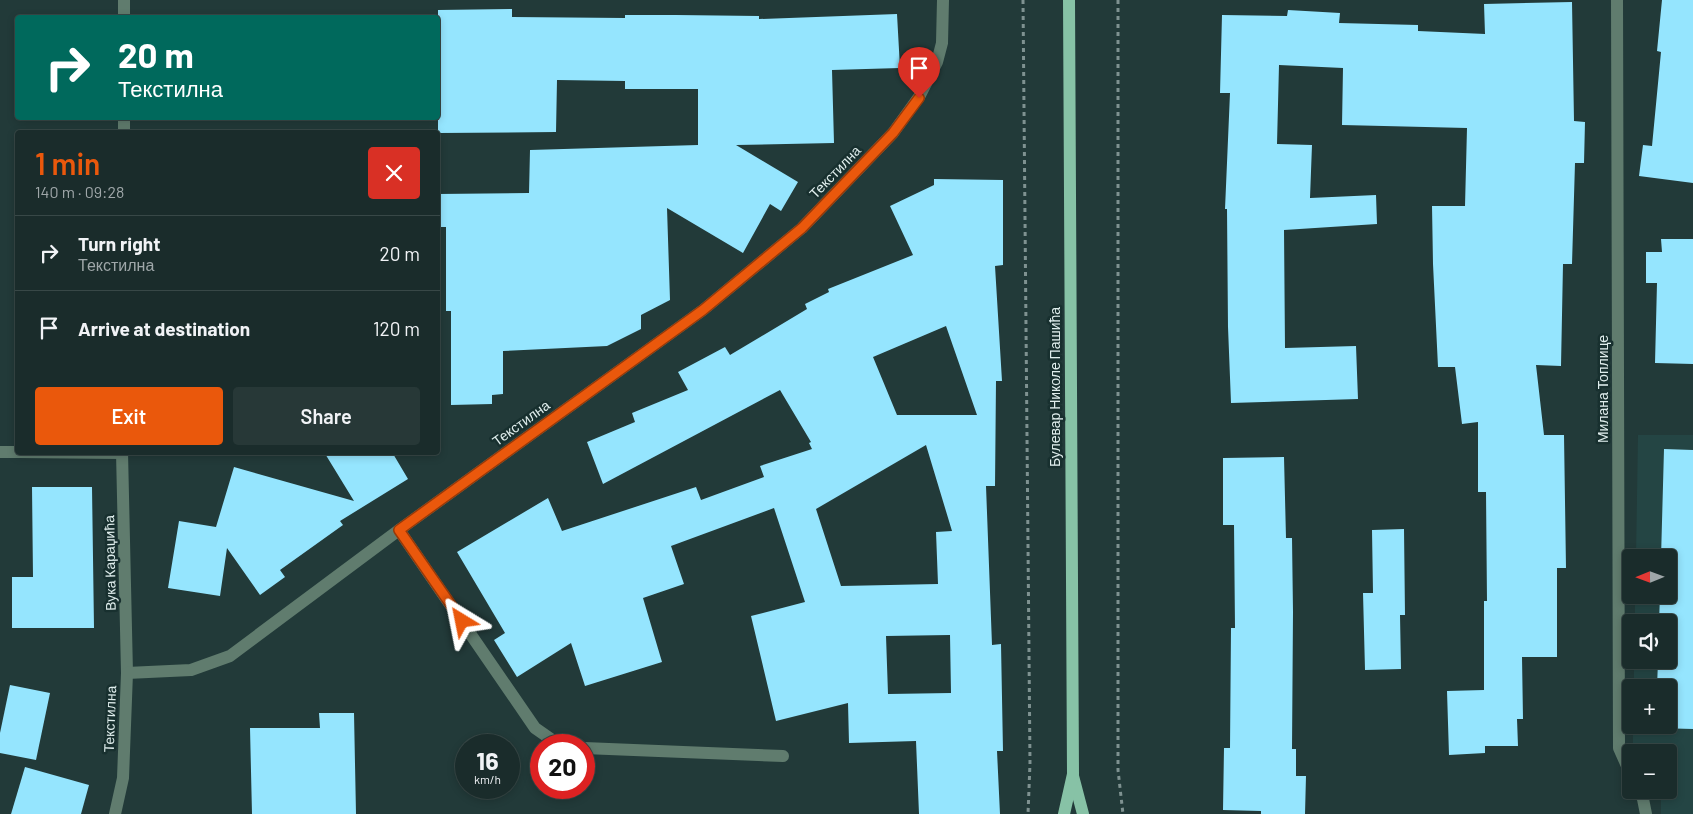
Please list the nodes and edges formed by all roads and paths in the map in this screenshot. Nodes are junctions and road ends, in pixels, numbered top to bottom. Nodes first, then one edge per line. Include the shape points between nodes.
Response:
1 (124, 0) edge
2 (944, 0) edge
3 (1023, 0) edge
4 (1068, 0) edge
5 (1118, 0) edge
6 (1618, 0) edge
7 (124, 15) edge
8 (0, 452) edge
9 (15, 452) edge
10 (122, 455) edge
11 (399, 530) junction
12 (127, 673) junction
13 (544, 734) edge
14 (595, 748) edge
15 (1622, 755) edge
16 (783, 756) dead end
17 (1072, 774) junction
18 (1643, 799) edge
19 (115, 814) edge
20 (1028, 814) edge
21 (1064, 814) edge
22 (1083, 814) edge
23 (1123, 814) edge
24 (1646, 814) edge

1 - 7 street
2 - 11 street, Текстилна via 942,43 937,62 919,98 893,133 802,228 703,310
3 - 20 path
4 - 17 main road, Булевар Николе Пашића
5 - 23 path via 1118,770
6 - 15 street, Милана Топлице via 1619,748
8 - 9 street
10 - 12 street, Вука Караџића
11 - 12 street, Текстилна via 230,656 191,670
11 - 13 street via 535,728
12 - 19 street, Текстилна via 123,778
14 - 16 street
17 - 21 main road, Булевар Николе Пашића
17 - 22 main road, Булевар Николе Пашића
18 - 24 street

